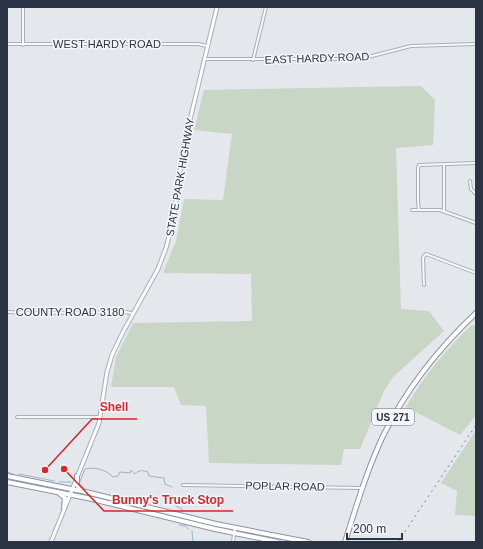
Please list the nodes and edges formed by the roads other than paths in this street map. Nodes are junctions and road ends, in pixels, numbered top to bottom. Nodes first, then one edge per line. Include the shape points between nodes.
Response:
1 (23, 7) edge
2 (217, 7) edge
3 (266, 7) edge
4 (7, 44) edge
5 (23, 44) junction
6 (476, 44) edge
7 (207, 46) junction
8 (204, 59) junction
9 (253, 60) junction
10 (444, 164) junction
11 (476, 164) edge
12 (470, 181) dead end
13 (476, 194) edge
14 (419, 209) junction
15 (412, 210) dead end
16 (444, 211) junction
17 (476, 223) edge
18 (475, 271) edge
19 (424, 285) dead end
20 (7, 312) edge
21 (476, 313) edge
22 (133, 314) junction
23 (100, 417) junction
24 (17, 418) dead end
25 (7, 476) edge
26 (77, 476) junction
27 (31, 481) junction
28 (7, 482) edge
29 (183, 485) dead end
30 (30, 487) junction
31 (363, 488) junction
32 (72, 489) junction
33 (53, 491) junction
34 (86, 492) junction
35 (70, 494) junction
36 (115, 499) junction
37 (113, 504) junction
38 (64, 508) junction
39 (174, 514) junction
40 (173, 519) junction
41 (216, 524) junction
42 (235, 528) junction
43 (215, 529) junction
44 (234, 533) junction
45 (271, 535) junction
46 (270, 541) junction
47 (302, 541) edge
48 (51, 542) edge
49 (233, 542) edge
50 (278, 542) edge
51 (308, 542) edge
52 (345, 542) edge

1 - 5 street
2 - 7 main road, STATE PARK HIGHWAY
3 - 9 street
4 - 5 street, WEST HARDY ROAD
5 - 7 street, WEST HARDY ROAD
6 - 9 street, EAST HARDY ROAD via 410,46 368,57 349,59
7 - 8 main road, STATE PARK HIGHWAY
8 - 9 street, EAST HARDY ROAD
8 - 22 main road, STATE PARK HIGHWAY via 182,152 170,235 158,269
10 - 11 street
10 - 14 street via 420,165 418,168
10 - 16 street
12 - 13 street via 471,189
14 - 15 street
14 - 16 street
16 - 17 street
18 - 19 street via 425,254
20 - 22 street, COUNTY ROAD 3180
21 - 31 highway, US 271 via 442,347 410,389 383,437
22 - 23 main road, STATE PARK HIGHWAY via 111,358
23 - 24 street
23 - 26 main road, STATE PARK HIGHWAY
25 - 27 highway
26 - 32 main road, STATE PARK HIGHWAY
26 - 34 highway via 77,486
27 - 30 highway
27 - 32 highway
28 - 30 highway
29 - 31 street, POPLAR ROAD
30 - 33 highway
31 - 52 highway, US 271
32 - 34 highway
32 - 35 main road, STATE PARK HIGHWAY
33 - 35 highway
33 - 38 highway via 64,497
34 - 36 highway
35 - 37 highway
35 - 38 main road, STATE PARK HIGHWAY
36 - 37 highway
36 - 39 highway
37 - 40 highway
38 - 48 main road, STATE PARK HIGHWAY
39 - 40 highway
39 - 41 highway
40 - 43 highway
41 - 42 highway
41 - 43 highway
42 - 44 street
42 - 45 highway
43 - 44 highway
44 - 46 highway
44 - 49 street
45 - 46 highway
45 - 47 highway
46 - 50 highway
47 - 51 highway

